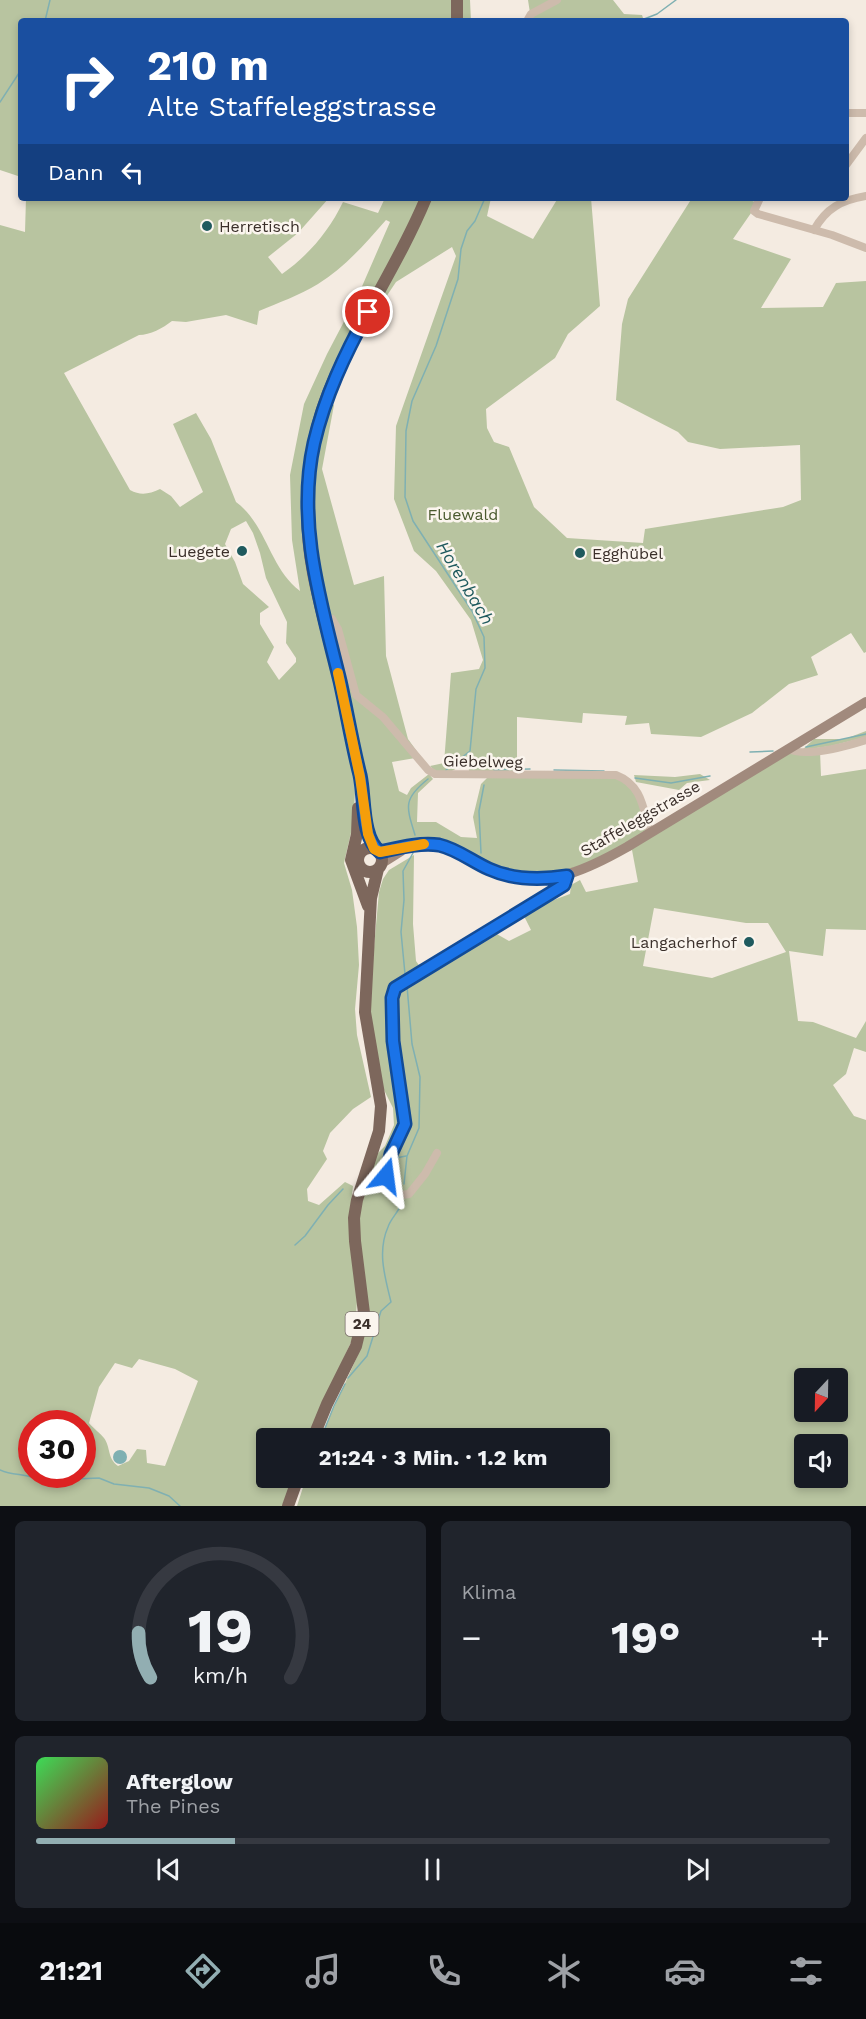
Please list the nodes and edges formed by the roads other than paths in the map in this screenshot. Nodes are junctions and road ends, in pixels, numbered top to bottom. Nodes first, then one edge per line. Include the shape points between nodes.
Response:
1 (457, 0) edge
2 (557, 0) edge
3 (457, 18) edge
4 (529, 18) edge
5 (849, 113) edge
6 (866, 113) edge
7 (866, 138) edge
8 (849, 161) edge
9 (866, 196) edge
10 (849, 199) edge
11 (425, 201) edge
12 (759, 201) edge
13 (833, 202) edge
14 (814, 230) junction
15 (866, 248) edge
16 (332, 619) dead end
17 (866, 702) edge
18 (866, 740) edge
19 (788, 750) junction
20 (355, 759) junction
21 (358, 820) junction
22 (650, 832) junction
23 (361, 852) junction
24 (378, 858) junction
25 (363, 869) junction
26 (567, 876) junction
27 (371, 898) junction
28 (370, 912) junction
29 (437, 1153) dead end
30 (317, 1428) edge
31 (294, 1488) edge
32 (288, 1506) edge

1 - 3 main road
2 - 4 street
5 - 6 street
7 - 8 street
9 - 10 street
11 - 20 main road, 24 via 327,395 309,477 308,528 313,573
12 - 14 street via 754,211
13 - 14 street
14 - 15 street
16 - 22 street, Giebelweg via 356,695 383,717 428,770 435,774 616,775 637,789
17 - 19 street, Staffeleggstrasse
18 - 19 street via 820,751
19 - 22 street, Staffeleggstrasse
20 - 21 main road, 24
20 - 24 main road, 24 via 368,834
21 - 23 main road, 24 via 362,827
21 - 28 main road, 24 via 351,860
22 - 26 street, Staffeleggstrasse via 597,864
23 - 24 main road via 368,848
23 - 25 main road via 359,863
24 - 25 main road via 371,872
24 - 26 street, Staffeleggstrasse via 412,846 441,845 508,876
24 - 27 main road, 24
25 - 27 main road, 24
26 - 29 street via 564,885 395,988 393,1041 405,1124 388,1166 389,1189 395,1194 409,1194
27 - 28 main road, 24
28 - 30 main road, 24 via 365,1012 381,1106 379,1131 354,1218 364,1313 356,1346
31 - 32 main road

